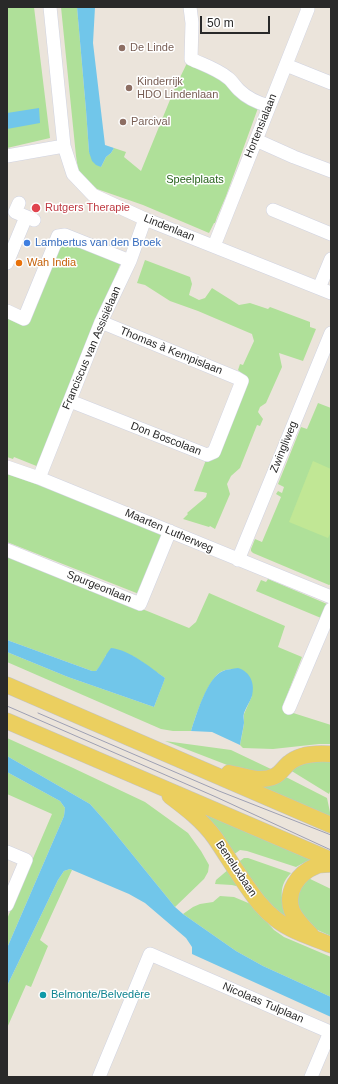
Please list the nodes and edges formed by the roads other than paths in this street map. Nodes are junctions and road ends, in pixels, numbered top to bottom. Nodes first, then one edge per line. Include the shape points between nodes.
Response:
1 (50, 7) edge
2 (190, 7) edge
3 (311, 8) edge
4 (286, 65) junction
5 (331, 83) edge
6 (269, 106) junction
7 (256, 140) junction
8 (64, 146) junction
9 (7, 156) edge
10 (331, 171) edge
11 (273, 210) dead end
12 (20, 212) edge
13 (145, 219) junction
14 (331, 234) edge
15 (214, 246) junction
16 (331, 259) edge
17 (130, 261) junction
18 (7, 263) edge
19 (325, 291) edge
20 (7, 311) edge
21 (101, 322) junction
22 (331, 333) edge
23 (242, 381) joint
24 (70, 401) junction
25 (7, 467) edge
26 (39, 478) junction
27 (170, 531) junction
28 (7, 550) edge
29 (238, 560) junction
30 (331, 598) edge
31 (331, 609) edge
32 (7, 685) edge
33 (289, 708) dead end
34 (7, 721) edge
35 (331, 754) edge
36 (196, 766) junction
37 (149, 781) junction
38 (331, 825) edge
39 (7, 852) edge
40 (331, 860) edge
41 (331, 864) edge
42 (7, 905) edge
43 (312, 936) junction
44 (331, 945) edge
45 (331, 1032) edge
46 (99, 1077) edge
47 (311, 1077) edge

1 - 8 street, Lindenlaan
2 - 6 street via 191,59 229,78 252,100
3 - 4 street, Hortensialaan
4 - 5 street
4 - 6 street, Hortensialaan
6 - 7 street, Hortensialaan
7 - 10 street
7 - 15 street, Hortensialaan
8 - 9 street
8 - 13 street, Lindenlaan via 73,174 93,195
11 - 14 street
12 - 18 street
13 - 15 street, Lindenlaan
13 - 17 street, Franciscus van Assisiëlaan
15 - 19 street, Lindenlaan
16 - 19 street, Lindenlaan
17 - 20 street via 65,235 58,236 24,318
17 - 21 street, Franciscus van Assisiëlaan
21 - 23 street, Thomas à Kempislaan
21 - 24 street, Franciscus van Assisiëlaan
22 - 29 street, Zwingliweg
23 - 24 street, Don Boscolaan via 214,452 207,454
24 - 26 street, Franciscus van Assisiëlaan
25 - 26 street, Maarten Lutherweg
26 - 27 street, Maarten Lutherweg
27 - 28 street, Spurgeonlaan via 140,604
27 - 29 street, Maarten Lutherweg
29 - 30 street, Maarten Lutherweg
31 - 33 street
32 - 36 main road
34 - 37 main road, Beneluxbaan
35 - 36 main road via 294,759 275,776 262,779
36 - 38 main road
37 - 40 main road, Beneluxbaan
37 - 43 main road, Beneluxbaan via 205,826 255,898 270,915 292,930
39 - 42 street via 26,860
41 - 43 main road via 316,866 302,874 290,892 292,912
43 - 44 main road, Beneluxbaan
45 - 46 street, Nicolaas Tulplaan via 150,954
45 - 47 street, Nicolaas Tulplaan

